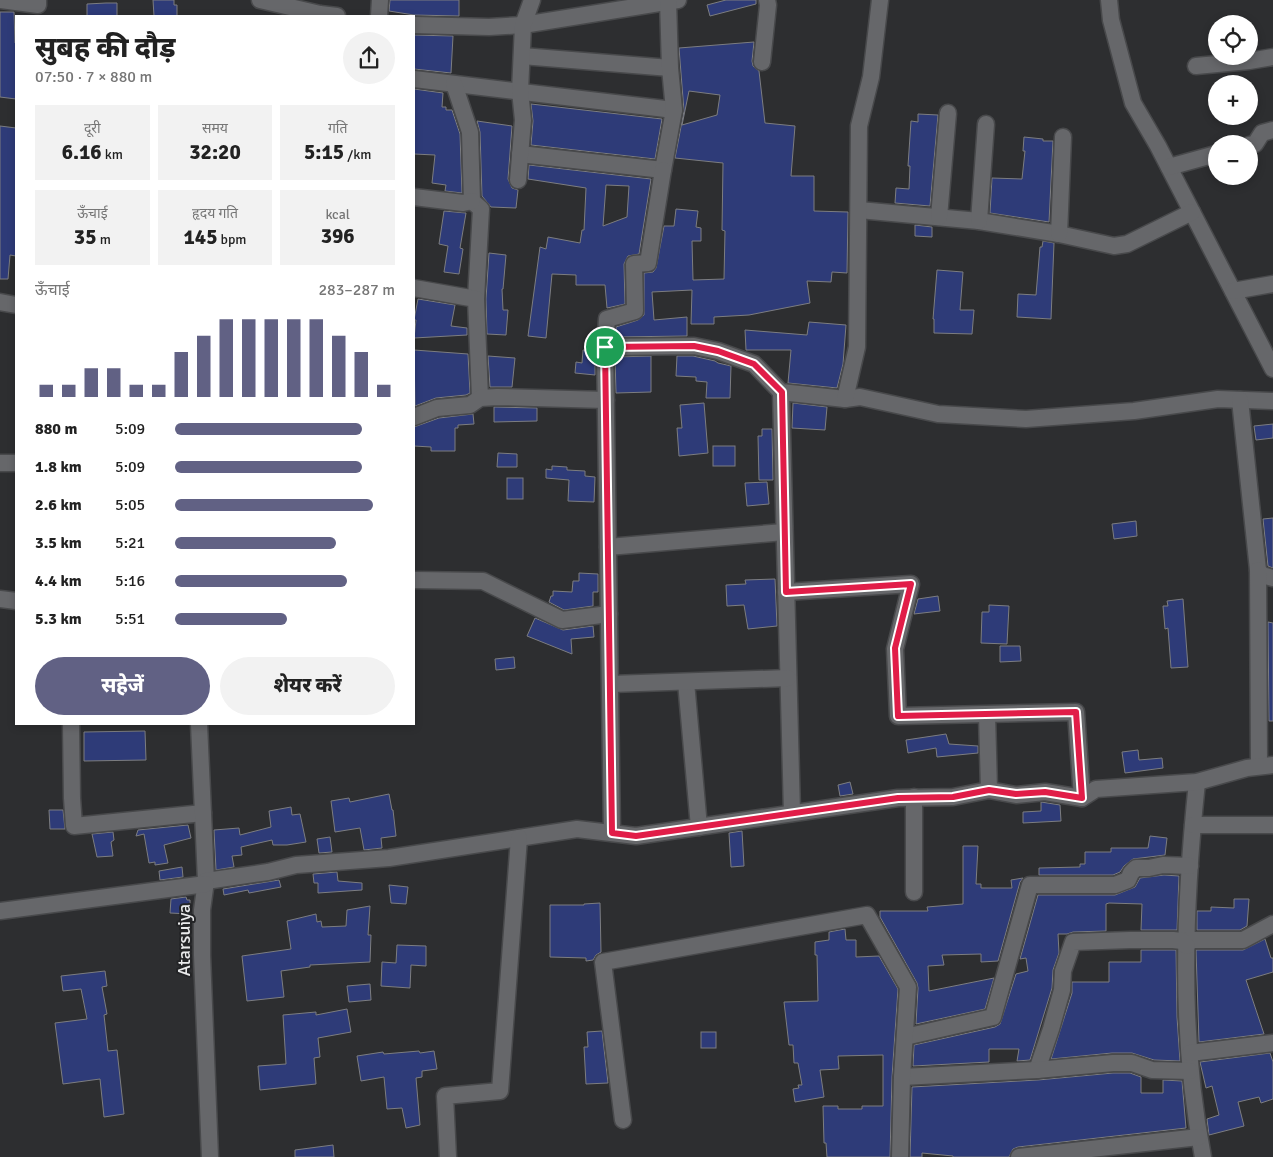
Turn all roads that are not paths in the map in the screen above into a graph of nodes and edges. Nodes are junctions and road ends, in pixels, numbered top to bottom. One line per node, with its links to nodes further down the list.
1 (0, 0): 2 (street)
2 (38, 0)
3 (261, 0): 10 (street); 11 (street)
4 (380, 0): 12 (street)
5 (532, 0): 14 (street)
6 (767, 0): 17 (street)
7 (880, 0): 36 (street)
8 (1109, 0): 31 (street)
9 (671, 1): 14 (street); 19 (street)
10 (258, 15)
11 (328, 15)
12 (379, 15)
13 (415, 25): 14 (street)
14 (523, 26): 15 (street)
15 (522, 56): 19 (street); 22 (street)
16 (1273, 57): 18 (street)
17 (762, 62)
18 (1196, 66)
19 (670, 68): 23 (street)
20 (415, 79): 21 (street)
21 (454, 84): 22 (street); 35 (street)
22 (520, 91): 23 (street); 29 (street)
23 (674, 110): 32 (street)
24 (948, 113): 38 (street)
25 (986, 124): 39 (street)
26 (1273, 130): 28 (street)
27 (1062, 137): 40 (street)
28 (1258, 139)
29 (520, 154): 32 (street); 33 (street)
30 (1208, 156): 31 (street)
31 (1169, 167): 37 (street)
32 (664, 170): 47 (street)
33 (518, 180)
34 (415, 197): 35 (street)
35 (472, 201): 44 (street)
36 (859, 210): 38 (street); 51 (street)
37 (1192, 212): 40 (street); 43 (street)
38 (939, 217): 39 (street)
39 (979, 221): 40 (street)
40 (1059, 234)
41 (1273, 284): 43 (street)
42 (415, 288): 44 (street)
43 (1232, 291): 48 (street)
44 (476, 299): 50 (street)
45 (0, 302): 46 (street)
46 (15, 305)
47 (605, 347): 49 (street); 52 (street)
48 (1273, 370)
49 (782, 392): 51 (street); 58 (street)
50 (480, 398): 52 (street); 55 (street)
51 (844, 399): 53 (street)
52 (606, 400): 59 (street)
53 (1240, 400): 54 (street); 60 (street)
54 (1273, 402)
55 (415, 416)
56 (0, 463): 57 (street)
57 (15, 463)
58 (784, 532): 59 (street); 63 (street)
59 (608, 547): 66 (street)
60 (1258, 570): 61 (street); 73 (street)
61 (1273, 578)
62 (415, 580): 66 (street)
63 (786, 592): 67 (street); 70 (street)
64 (0, 599): 65 (street)
65 (15, 601)
66 (609, 614): 69 (street)
67 (788, 678): 68 (street); 79 (street)
68 (686, 682): 69 (street); 82 (street)
69 (611, 684): 83 (street)
70 (987, 714): 75 (street); 77 (street)
71 (71, 725): 78 (street)
72 (199, 725): 78 (street, Atarsuiya)
73 (1266, 766): 74 (street)
74 (1198, 782): 77 (street); 80 (street)
75 (989, 790): 76 (street); 77 (street)
76 (914, 797): 79 (street); 87 (street)
77 (1082, 798)
78 (203, 813): 86 (street, Atarsuiya)
79 (792, 813): 82 (street)
80 (1193, 825): 81 (street); 85 (street)
81 (1273, 825)
82 (700, 827): 83 (street)
83 (612, 833): 84 (street)
84 (519, 838): 86 (street); 100 (street)
85 (1190, 866): 90 (street); 91 (street)
86 (206, 882): 88 (street); 99 (street, Atarsuiya)
87 (914, 892)
88 (0, 911)
89 (1273, 924): 90 (street)
90 (1187, 943): 93 (street); 94 (street)
91 (906, 1037): 96 (street); 97 (street)
92 (1273, 1043): 93 (street)
93 (1190, 1053): 95 (street)
94 (1037, 1070): 95 (street); 96 (street)
95 (1190, 1071): 98 (street)
96 (902, 1077): 101 (street)
97 (623, 1120)
98 (1199, 1137): 102 (street); 103 (street)
99 (210, 1157)
100 (448, 1157)
101 (900, 1157)
102 (1019, 1157)
103 (1203, 1157)

